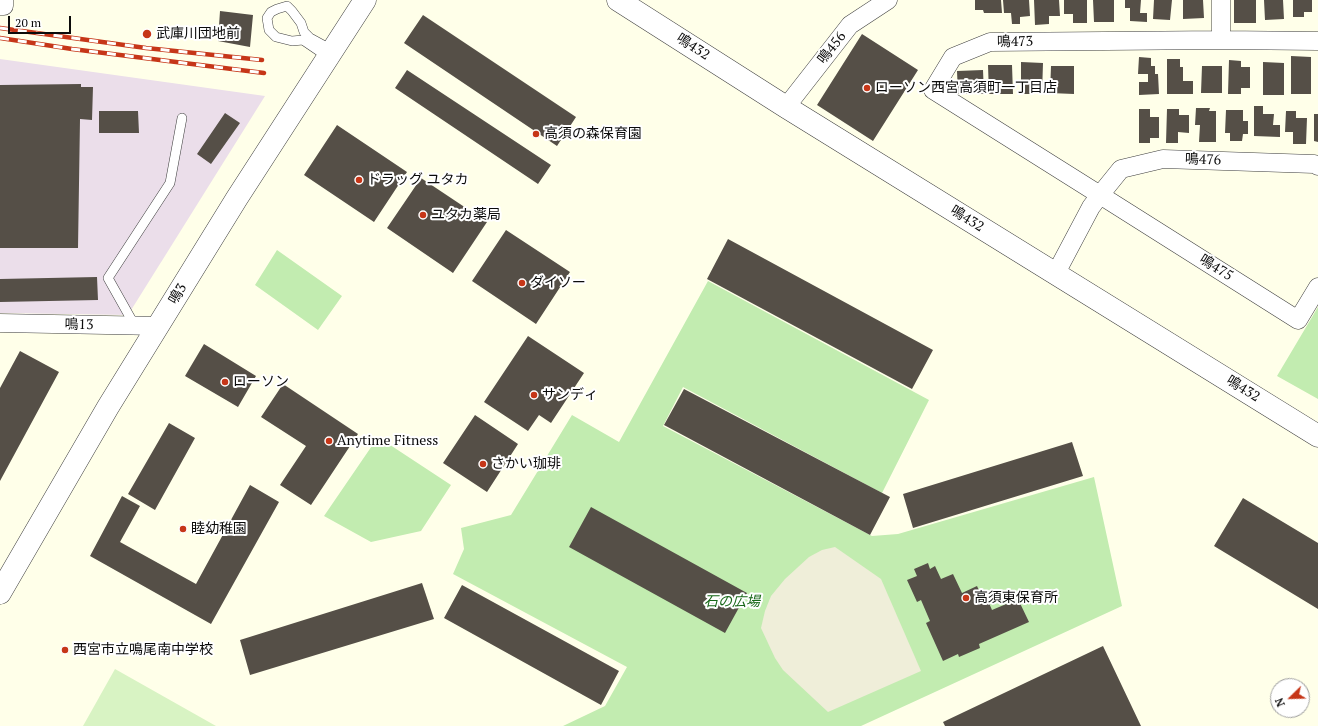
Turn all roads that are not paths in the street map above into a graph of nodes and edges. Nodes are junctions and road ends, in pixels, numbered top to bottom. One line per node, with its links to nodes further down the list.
1 (4, 0): 6 (street)
2 (365, 0): 9 (street, 鳴3)
3 (618, 0): 10 (street, 鳴432)
4 (888, 0): 10 (street, 鳴456)
5 (1221, 0): 7 (street)
6 (0, 6)
7 (1221, 40): 8 (street); 13 (street, 鳴473)
8 (1318, 41)
9 (330, 54): 9 (lane); 18 (street, 鳴3)
10 (786, 107): 14 (street, 鳴432)
11 (182, 118): 17 (lane)
12 (1318, 166): 13 (street, 鳴476)
13 (1100, 195): 14 (street); 15 (street, 鳴475)
14 (1056, 273): 19 (street, 鳴432)
15 (1318, 287)
16 (0, 323): 17 (street, 鳴13)
17 (135, 326): 18 (street, 鳴13)
18 (158, 326): 20 (street, 鳴3)
19 (1318, 436)
20 (0, 593)

